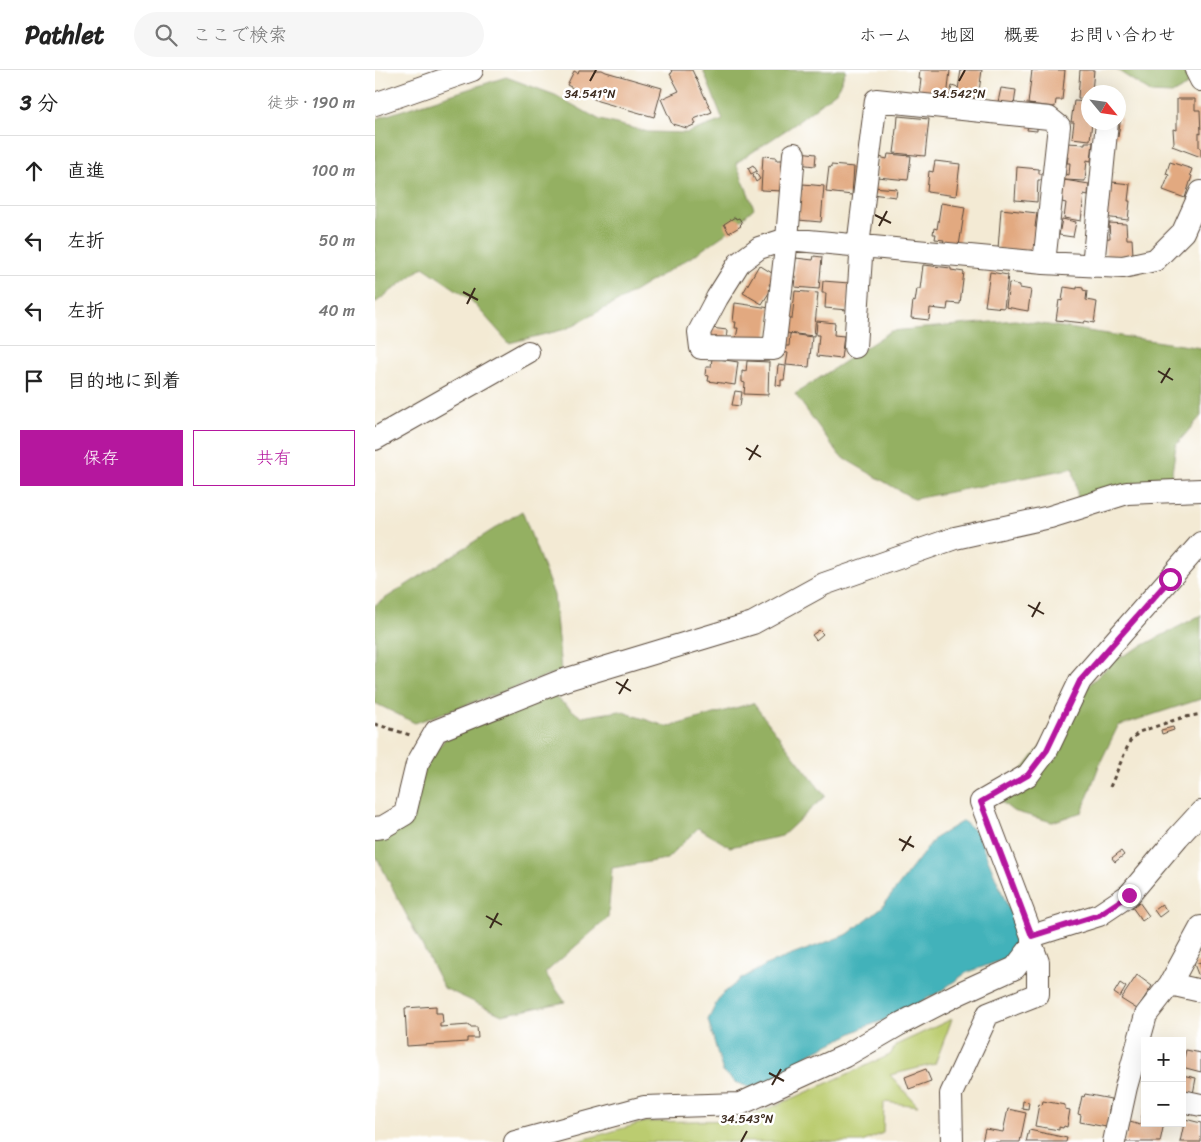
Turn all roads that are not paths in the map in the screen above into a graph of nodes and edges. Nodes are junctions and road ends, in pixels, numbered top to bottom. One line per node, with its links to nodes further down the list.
1 (473, 70): 4 (street)
2 (1196, 70): 3 (street)
3 (1201, 80)
4 (375, 104)
5 (1106, 130): 11 (street)
6 (793, 154): 8 (street)
7 (1201, 192): 11 (street)
8 (787, 239): 8 (street); 9 (street)
9 (858, 246): 10 (street); 10 (street); 12 (street)
10 (1044, 263): 11 (street)
11 (1093, 266)
12 (855, 347)
13 (528, 352): 14 (street)
14 (375, 439)
15 (1201, 490): 18 (street)
16 (1201, 543): 20 (street)
17 (1201, 812): 20 (street)
18 (375, 828)
19 (1201, 927): 21 (street)
20 (1032, 941): 26 (street); 27 (street)
21 (1170, 984): 22 (street); 23 (street)
22 (1201, 991)
23 (1135, 1089): 28 (street)
24 (1186, 1101): 25 (street)
25 (1201, 1105)
26 (515, 1142)
27 (951, 1142)
28 (1114, 1142)

